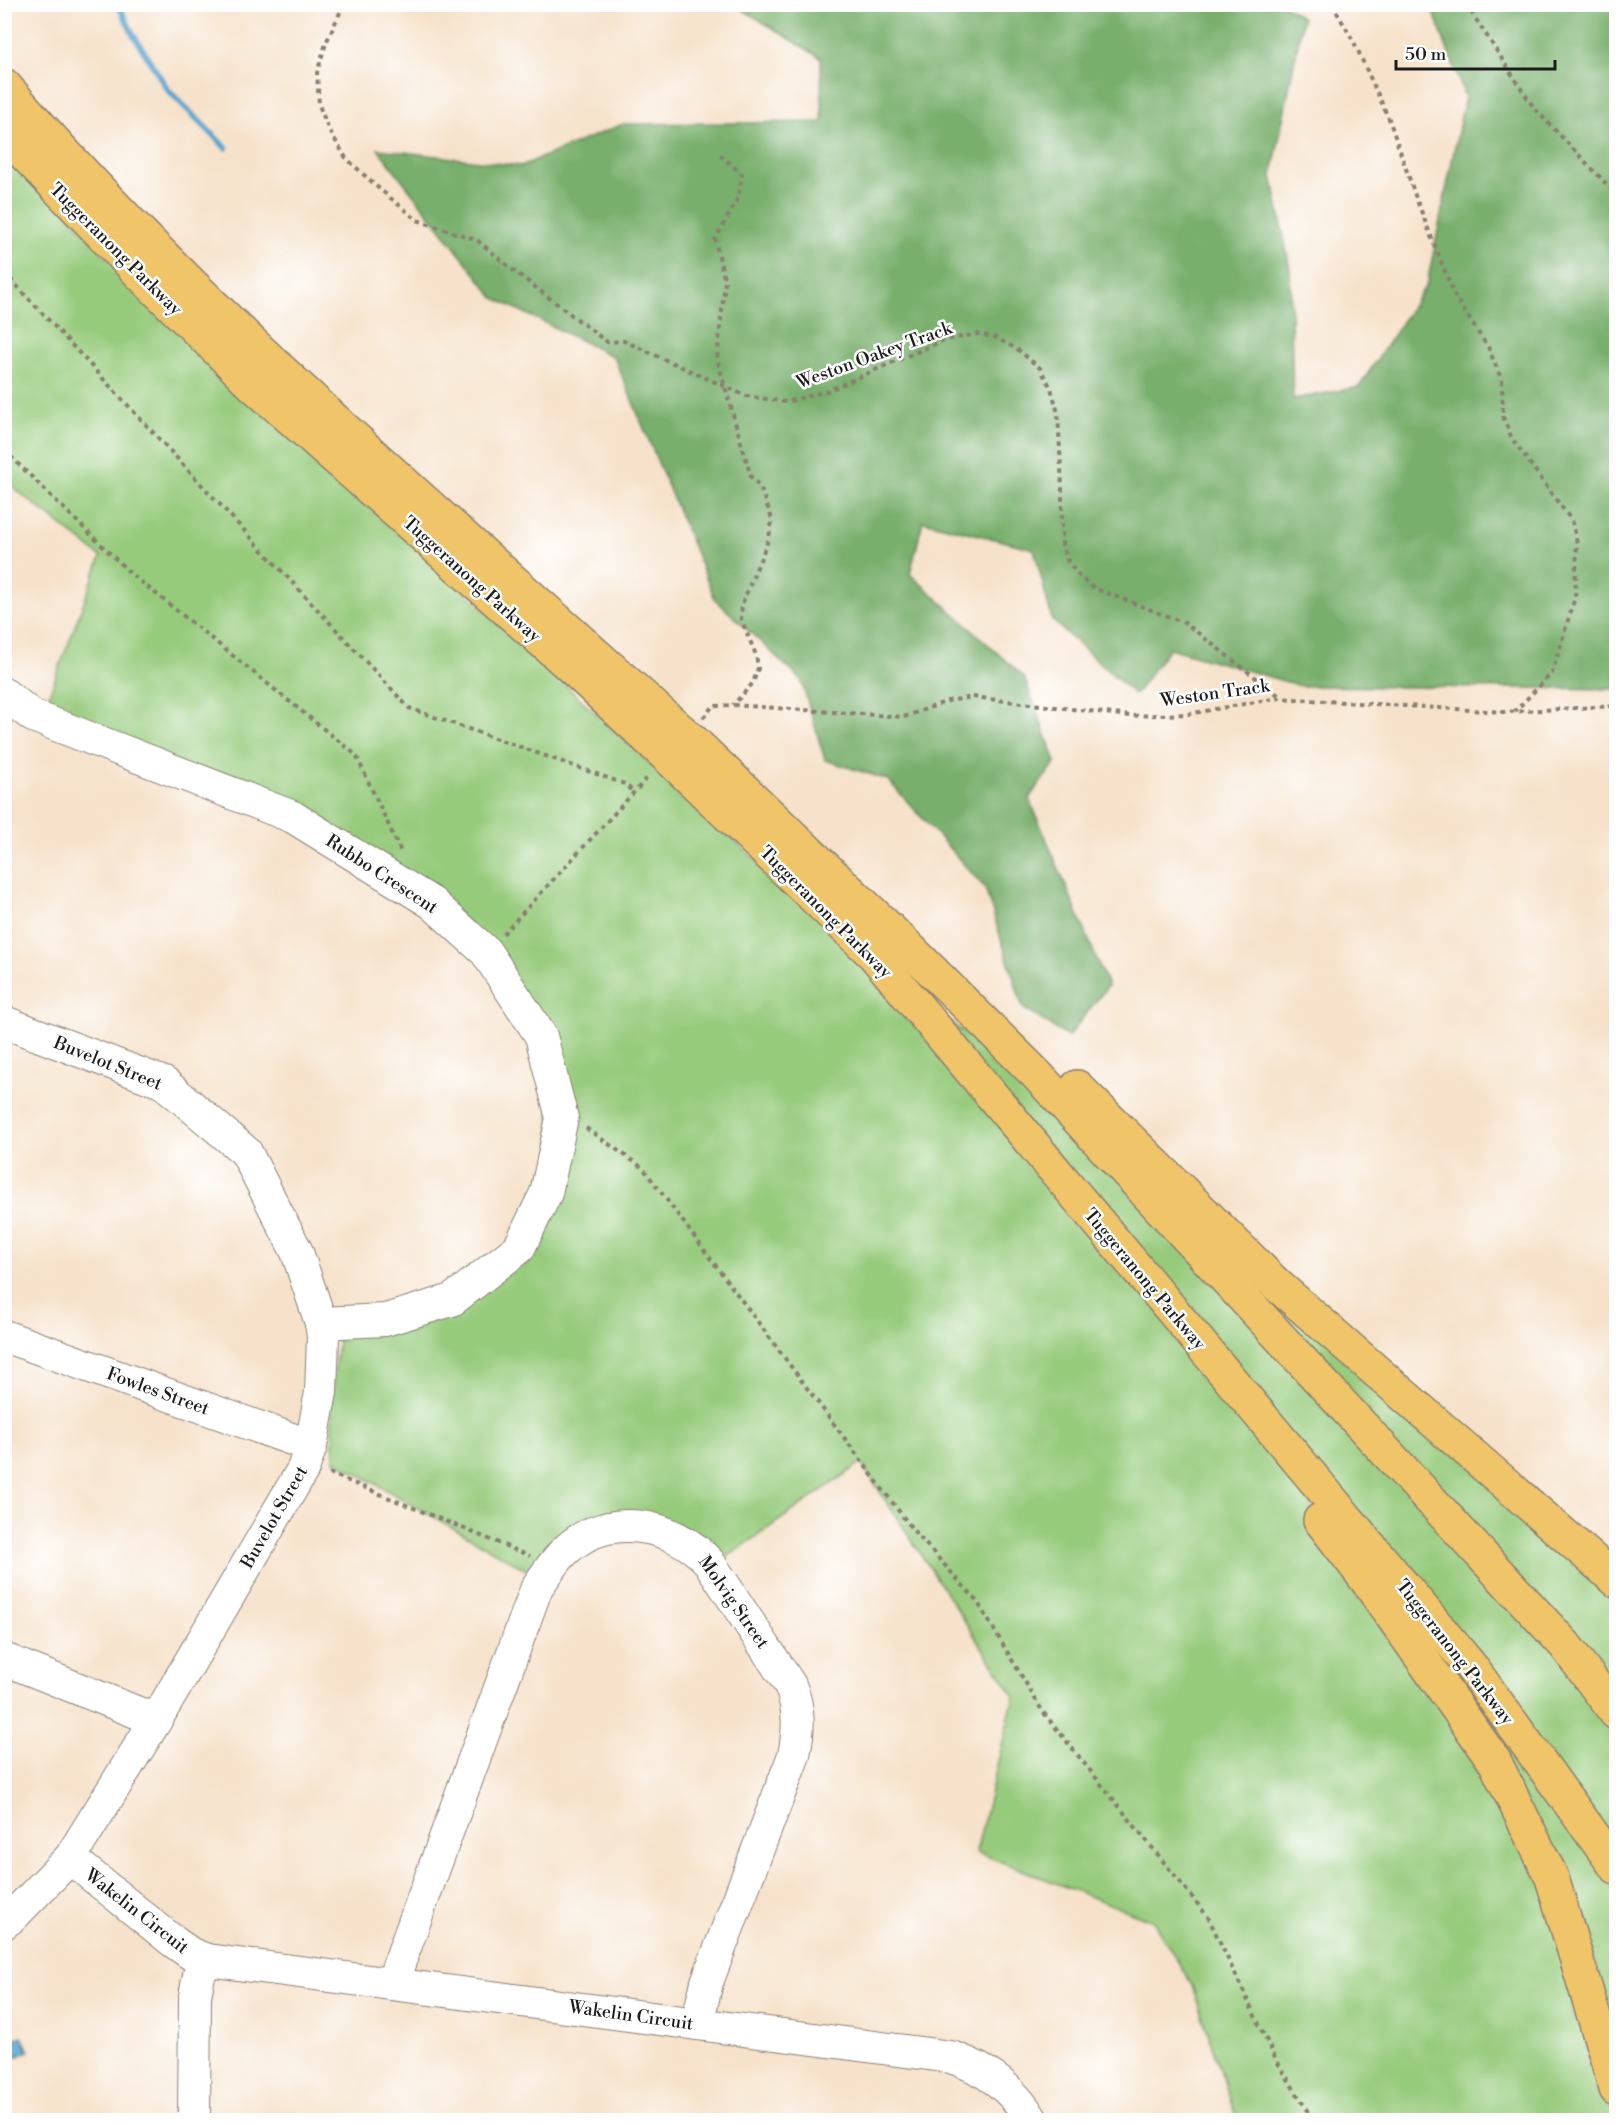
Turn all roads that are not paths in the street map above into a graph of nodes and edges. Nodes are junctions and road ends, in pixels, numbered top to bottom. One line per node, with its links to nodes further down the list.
1 (4, 85): 4 (highway, Tuggeranong Parkway)
2 (4, 133): 4 (highway, Tuggeranong Parkway)
3 (4, 694): 9 (street, Rubbo Crescent)
4 (653, 725): 5 (highway, Tuggeranong Parkway, bridge)
5 (679, 751): 6 (highway, Tuggeranong Parkway); 8 (highway, Tuggeranong Parkway)
6 (903, 942): 12 (highway); 14 (highway, Tuggeranong Parkway)
7 (4, 1022): 9 (street, Buvelot Street)
8 (1044, 1159): 17 (highway, Tuggeranong Parkway); 22 (highway)
9 (321, 1323): 11 (street, Buvelot Street)
10 (4, 1336): 11 (street, Fowles Street)
11 (307, 1457): 15 (street, Buvelot Street)
12 (1617, 1580)
13 (4, 1659): 15 (street)
14 (1617, 1713)
15 (156, 1719): 16 (street, Buvelot Street)
16 (70, 1858): 18 (street, Buvelot Street); 19 (street, Wakelin Circuit)
17 (1617, 1867)
18 (4, 1923)
19 (207, 1960): 20 (street, Wakelin Circuit); 23 (street, Wakelin Circuit)
20 (392, 1983): 21 (street, Wakelin Circuit); 21 (street, Molvig Street)
21 (697, 2024): 24 (street, Wakelin Circuit)
22 (1617, 2089)
23 (194, 2121)
24 (1032, 2121)

